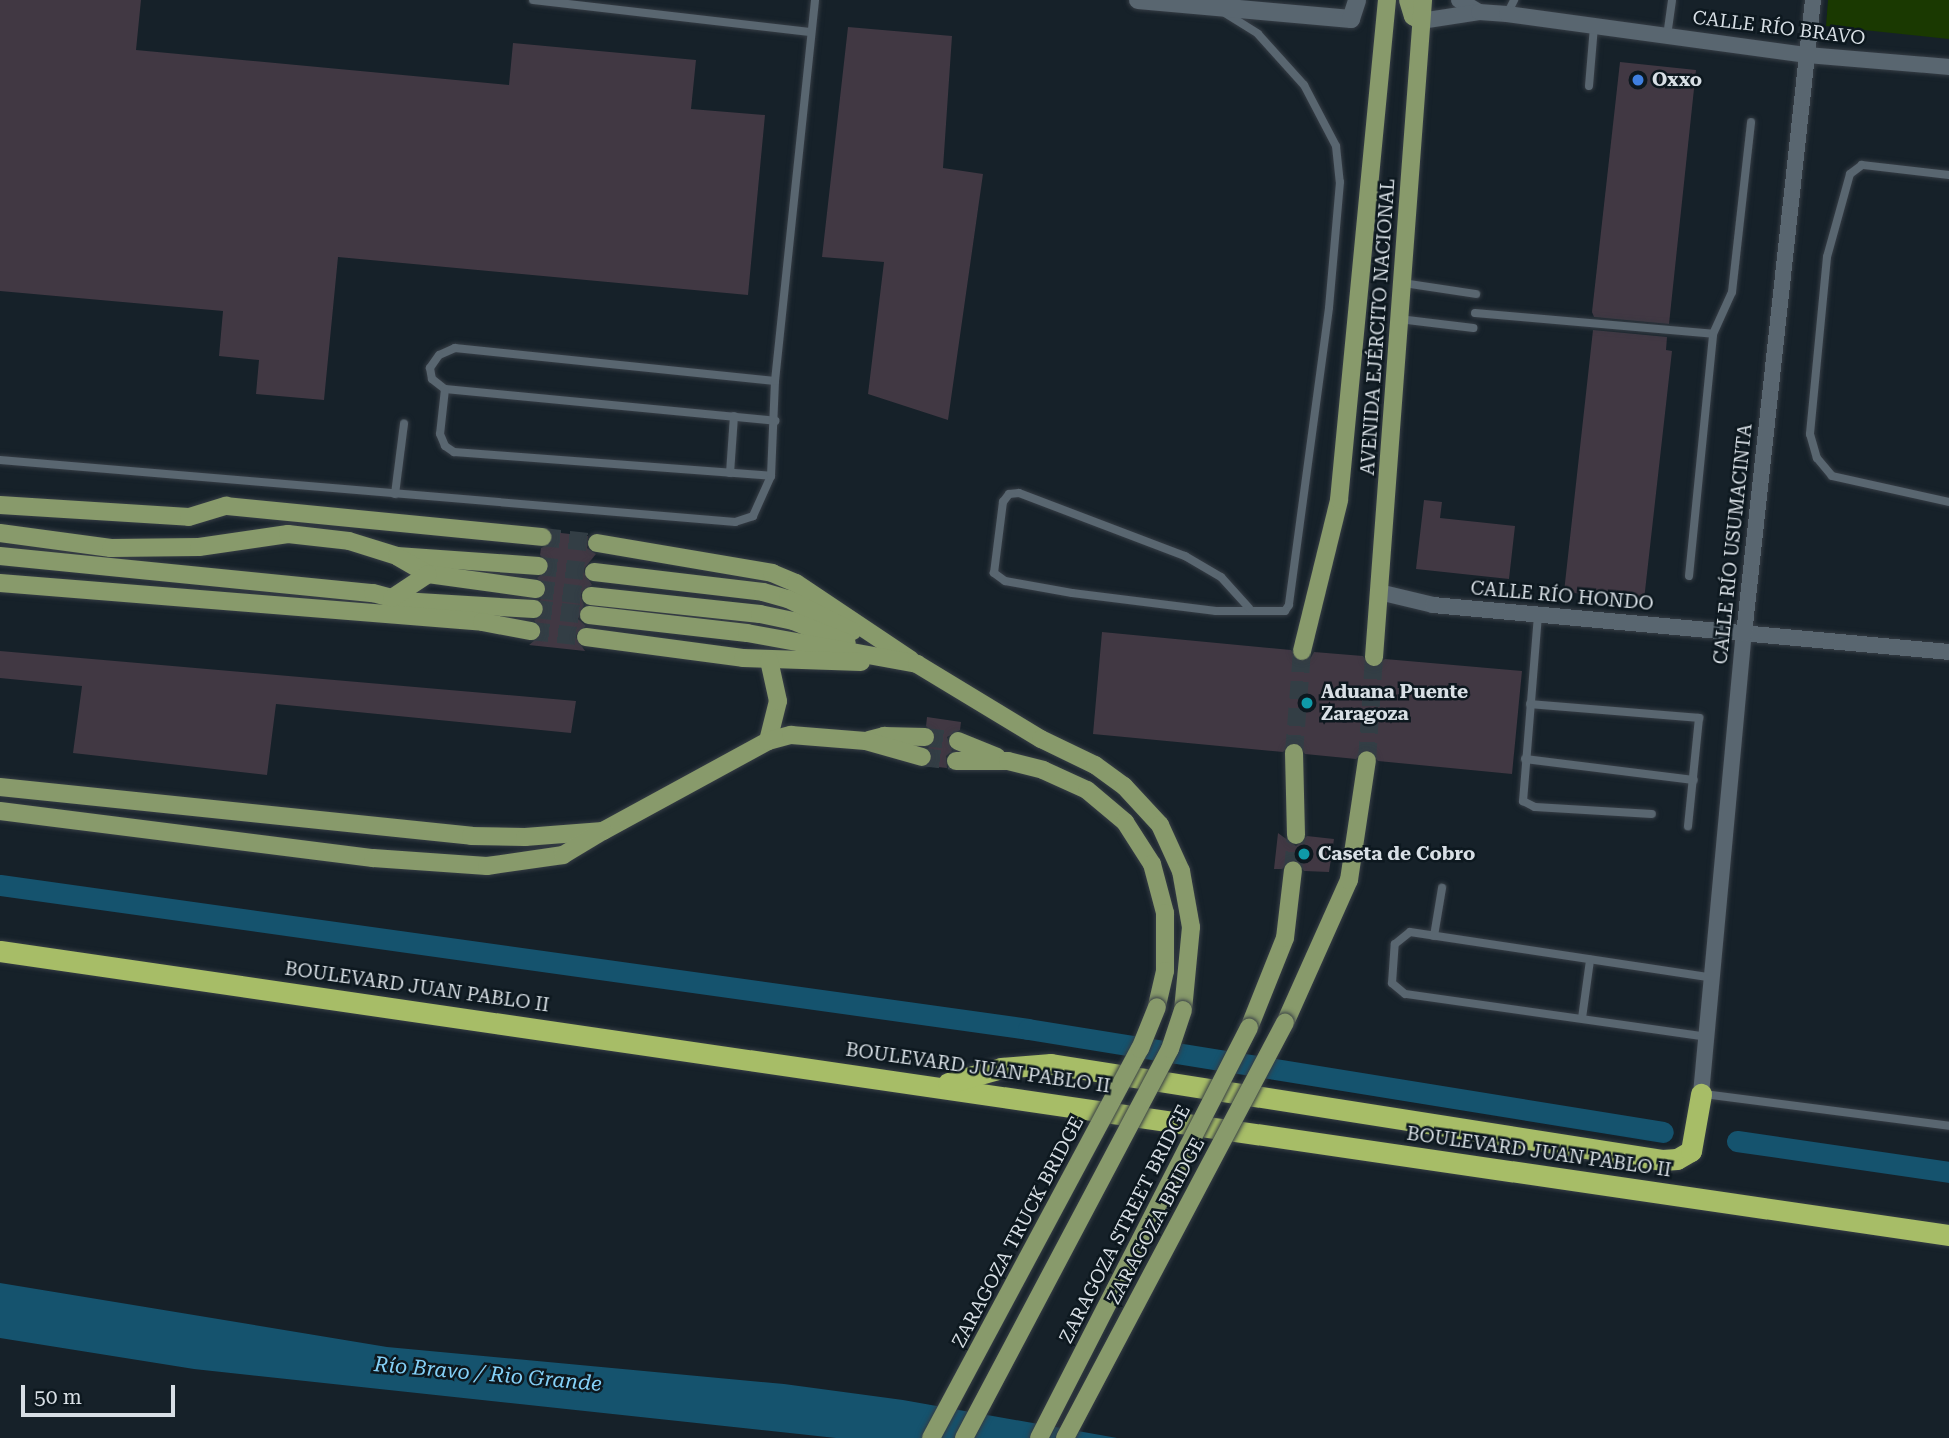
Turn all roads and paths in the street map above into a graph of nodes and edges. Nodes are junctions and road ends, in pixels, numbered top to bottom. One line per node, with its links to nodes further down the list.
1 (533, 0): 16 (lane)
2 (815, 0): 16 (lane)
3 (1138, 0): 12 (street)
4 (1357, 0): 12 (street)
5 (1387, 0): 61 (main road, AVENIDA EJÉRCITO NACIONAL)
6 (1408, 0): 14 (main road)
7 (1423, 0): 14 (main road, AVENIDA EJÉRCITO NACIONAL)
8 (1459, 0): 13 (street, CALLE RÍO BRAVO)
9 (1672, 0): 17 (lane)
10 (1812, 0): 18 (street, CALLE RÍO USUMACINTA)
11 (1511, 7): 13 (street, CALLE RÍO BRAVO); 15 (street, CALLE RÍO BRAVO)
12 (1220, 9): 54 (lane)
13 (1479, 12): 14 (street, CALLE RÍO BRAVO)
14 (1421, 21): 23 (main road, AVENIDA EJÉRCITO NACIONAL)
15 (1594, 26): 17 (street, CALLE RÍO BRAVO); 20 (lane)
16 (810, 32): 29 (lane)
17 (1667, 36): 18 (street, CALLE RÍO BRAVO)
18 (1807, 55): 19 (street, CALLE RÍO BRAVO); 59 (street, CALLE RÍO USUMACINTA)
19 (1949, 67)
20 (1589, 86)
21 (1751, 122): 28 (lane)
22 (1949, 175): 38 (lane)
23 (1403, 283): 24 (lane); 26 (main road, AVENIDA EJÉRCITO NACIONAL)
24 (1476, 294)
25 (1475, 313): 28 (lane)
26 (1399, 319): 27 (lane); 51 (main road, AVENIDA EJÉRCITO NACIONAL)
27 (1473, 328)
28 (1713, 334): 48 (lane)
29 (775, 381): 30 (lane); 32 (lane)
30 (445, 389): 31 (lane); 35 (lane)
31 (734, 416): 32 (lane); 35 (lane)
32 (775, 421): 36 (lane)
33 (404, 424): 37 (lane)
34 (0, 460): 37 (lane)
35 (730, 473): 36 (lane)
36 (771, 476): 37 (lane)
37 (395, 494)
38 (1949, 502)
39 (0, 505): 41 (main road)
40 (0, 533): 44 (main road)
41 (542, 537)
42 (597, 543): 65 (main road)
43 (0, 556): 53 (main road)
44 (397, 556): 45 (main road); 47 (main road)
45 (539, 566)
46 (594, 572): 65 (main road)
47 (428, 574): 50 (main road); 53 (main road)
48 (1689, 576)
49 (0, 583): 58 (main road)
50 (536, 589)
51 (1378, 592): 57 (street, CALLE RÍO HONDO); 63 (main road, AVENIDA EJÉRCITO NACIONAL)
52 (591, 596): 65 (main road)
53 (392, 598): 55 (main road)
54 (1250, 608): 54 (lane)
55 (534, 609)
56 (589, 615): 65 (main road)
57 (1538, 615): 59 (street, CALLE RÍO HONDO); 66 (lane)
58 (531, 631)
59 (1744, 634): 62 (street, CALLE RÍO HONDO); 89 (street, CALLE RÍO USUMACINTA)
60 (586, 637): 64 (main road)
61 (1302, 651)
62 (1949, 652)
63 (1374, 657)
64 (769, 660): 65 (main road); 68 (main road)
65 (917, 664): 97 (main road, bridge)
66 (1530, 704): 73 (lane); 77 (lane)
67 (925, 737): 69 (main road)
68 (768, 741): 69 (main road); 82 (main road)
69 (866, 741): 72 (main road)
70 (958, 741): 76 (main road, ZARAGOZA TRUCK BRIDGE)
71 (1294, 753): 83 (main road)
72 (922, 758)
73 (1525, 759): 77 (lane); 80 (lane)
74 (1367, 760): 99 (main road, ZARAGOZA BRIDGE, bridge)
75 (956, 761): 76 (main road)
76 (1008, 761): 96 (main road, ZARAGOZA TRUCK BRIDGE, bridge)
77 (1694, 780): 81 (lane)
78 (0, 787): 82 (main road)
79 (0, 811): 82 (main road)
80 (1652, 814)
81 (1689, 826)
82 (603, 831)
83 (1296, 835)
84 (1293, 870): 98 (main road, ZARAGOZA STREET BRIDGE, bridge)
85 (1442, 888): 86 (lane)
86 (1434, 936): 88 (lane); 90 (lane)
87 (0, 951): 92 (highway, BOULEVARD JUAN PABLO II)
88 (1590, 960): 89 (lane); 90 (lane)
89 (1713, 978): 91 (street, CALLE RÍO USUMACINTA)
90 (1582, 1018): 91 (lane)
91 (1708, 1037): 93 (street, CALLE RÍO USUMACINTA)
92 (940, 1086): 93 (highway); 95 (highway, BOULEVARD JUAN PABLO II)
93 (1700, 1094): 94 (lane)
94 (1949, 1126)
95 (1949, 1235)
96 (931, 1438)
97 (964, 1438)
98 (1039, 1438)
99 (1065, 1438)

